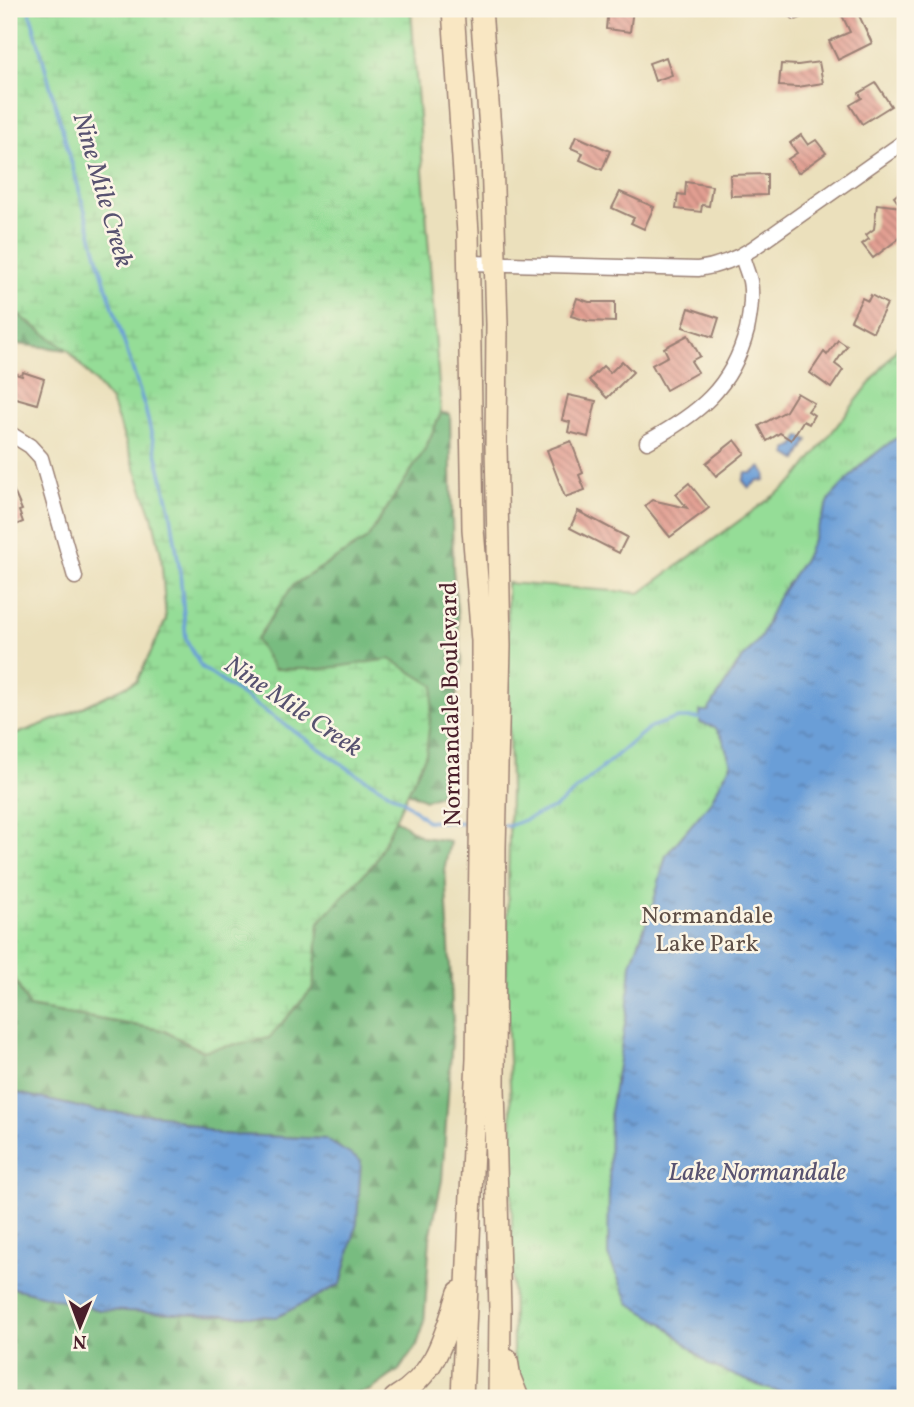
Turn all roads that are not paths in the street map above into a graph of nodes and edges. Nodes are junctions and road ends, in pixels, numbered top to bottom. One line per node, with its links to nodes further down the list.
1 (453, 9): 5 (main road, Normandale Boulevard)
2 (481, 9): 6 (main road, Normandale Boulevard)
3 (905, 141): 4 (street)
4 (742, 256): 6 (street); 8 (street)
5 (469, 263): 6 (street); 10 (main road, Normandale Boulevard)
6 (496, 264): 10 (main road, Normandale Boulevard)
7 (9, 433): 9 (street)
8 (647, 442)
9 (75, 577)
10 (489, 802): 11 (main road, Normandale Boulevard)
11 (488, 847): 12 (main road, Normandale Boulevard); 13 (main road, Normandale Boulevard)
12 (467, 1266): 14 (main road); 15 (main road, Normandale Boulevard)
13 (500, 1311): 16 (main road, Normandale Boulevard); 17 (main road)
14 (395, 1398)
15 (463, 1398)
16 (499, 1398)
17 (519, 1398)

